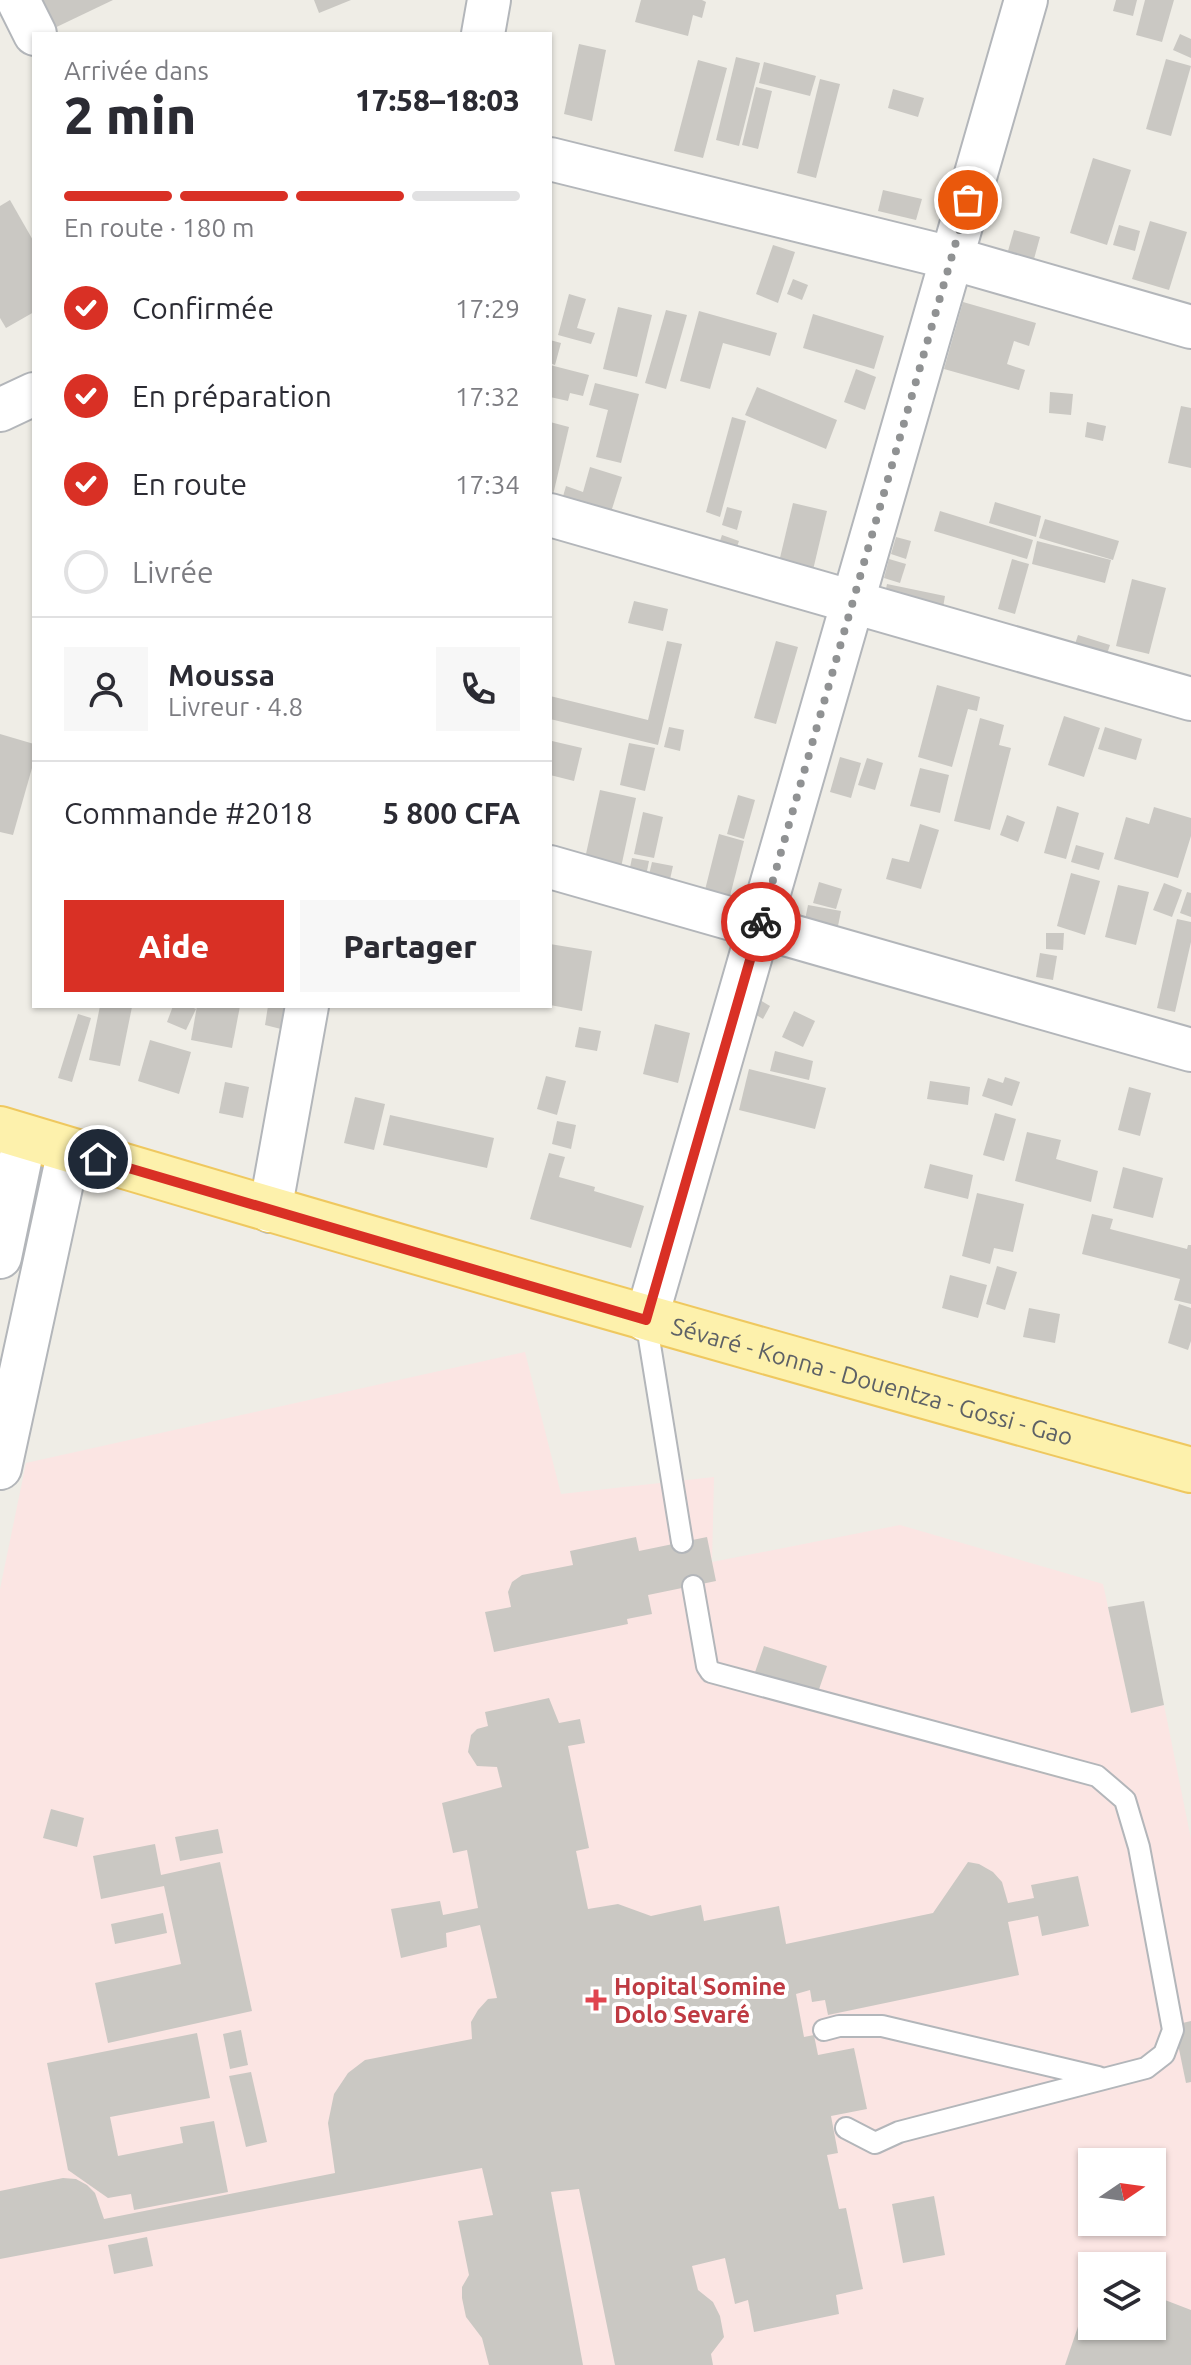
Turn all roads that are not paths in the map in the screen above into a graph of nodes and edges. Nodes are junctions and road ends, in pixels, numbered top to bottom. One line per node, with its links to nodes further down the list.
1 (18, 0): 4 (street)
2 (489, 0): 5 (street)
3 (1026, 0): 7 (street)
4 (34, 32)
5 (483, 32)
6 (552, 159): 7 (street)
7 (951, 258): 8 (street); 12 (street)
8 (1191, 327)
9 (32, 395): 10 (street)
10 (0, 410)
11 (552, 516): 12 (street)
12 (852, 602): 13 (street); 15 (street)
13 (1189, 689)
14 (552, 868): 15 (street)
15 (759, 927): 17 (street); 22 (street)
16 (307, 1008): 20 (street)
17 (1191, 1050)
18 (13, 1133): 19 (main road, Sévaré - Konna - Douentza - Gossi - Gao); 21 (street)
19 (69, 1150): 20 (main road, Sévaré - Konna - Douentza - Gossi - Gao); 23 (street)
20 (270, 1211): 22 (main road, Sévaré - Konna - Douentza - Gossi - Gao)
21 (0, 1257)
22 (646, 1320): 24 (main road, Sévaré - Konna - Douentza - Gossi - Gao); 25 (lane)
23 (0, 1468)
24 (1191, 1470)
25 (682, 1542)
26 (693, 1586): 28 (lane)
27 (824, 2030): 28 (lane)
28 (1102, 2078): 29 (lane)
29 (846, 2128)

